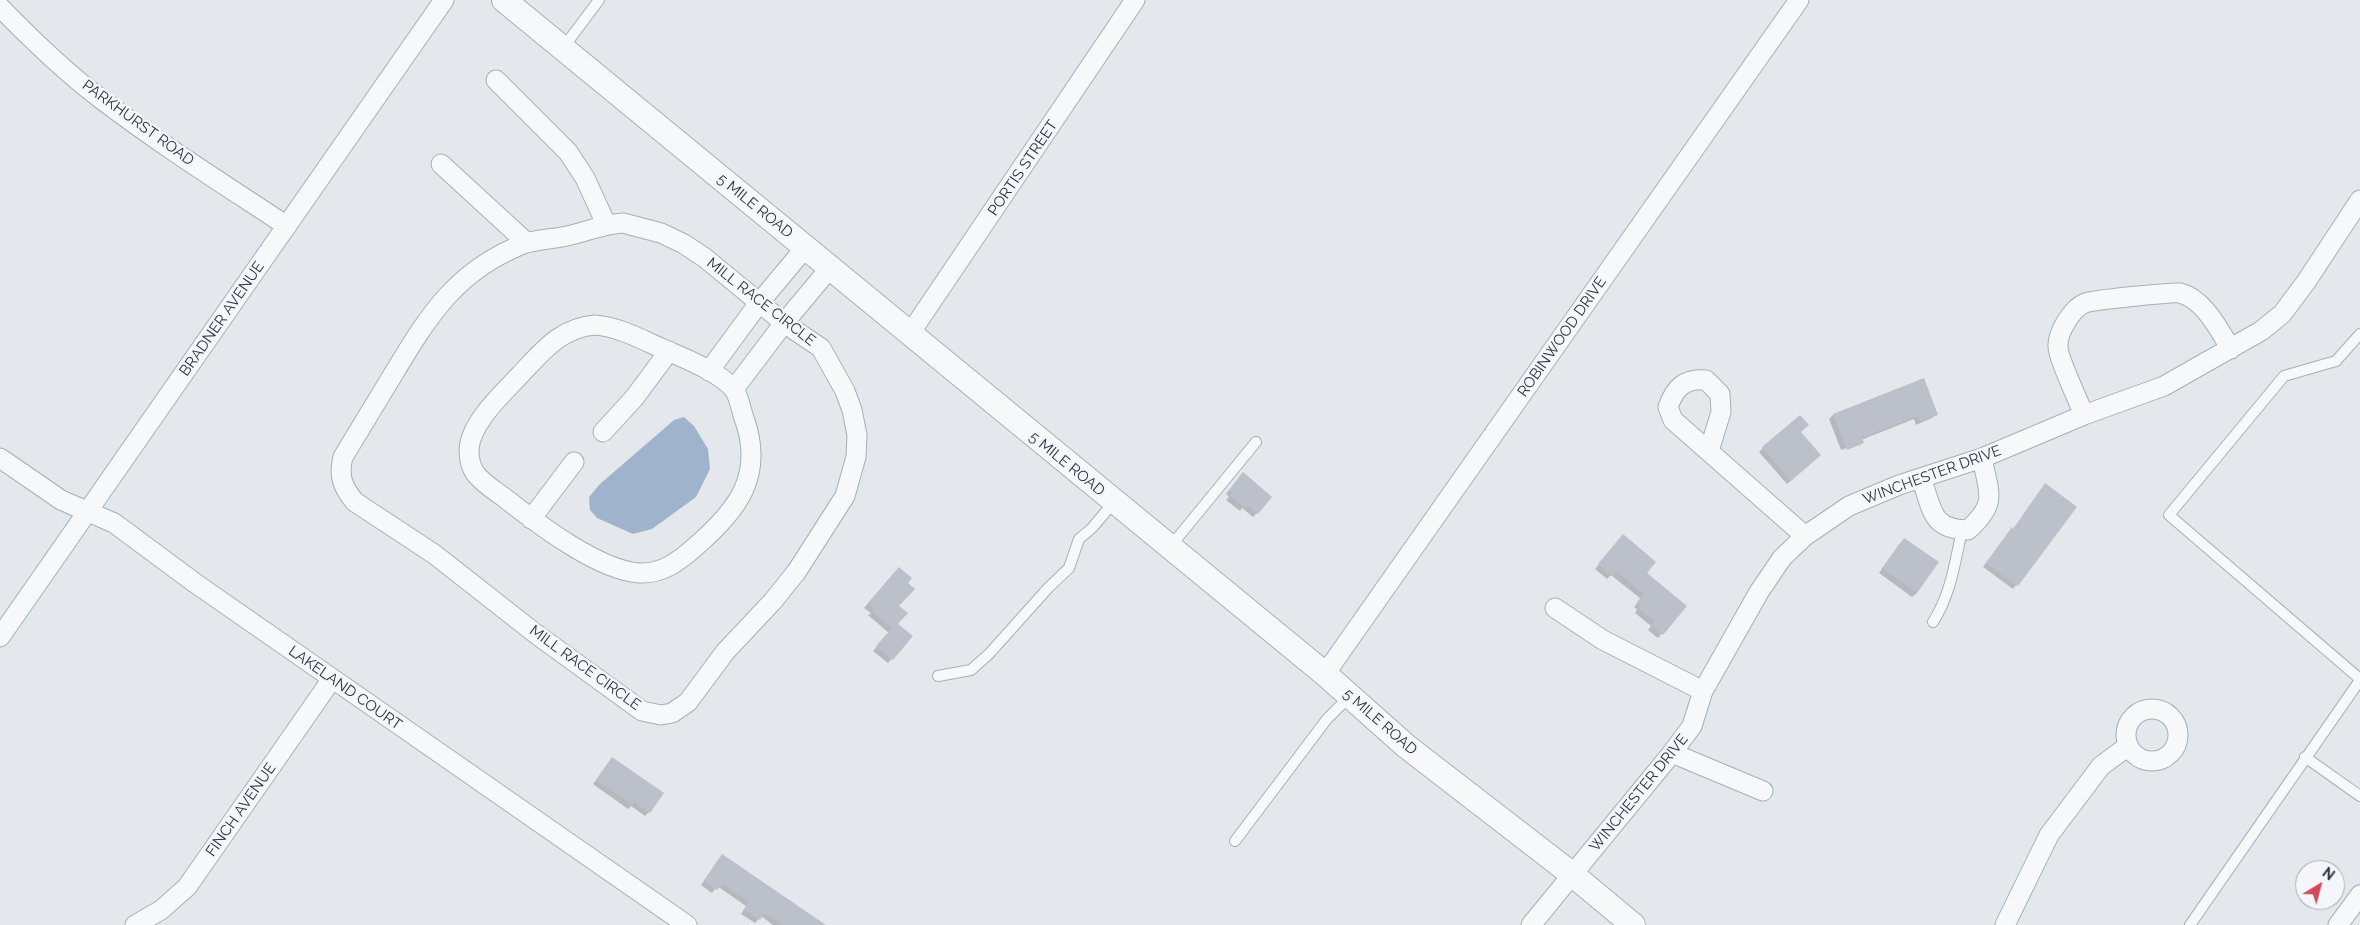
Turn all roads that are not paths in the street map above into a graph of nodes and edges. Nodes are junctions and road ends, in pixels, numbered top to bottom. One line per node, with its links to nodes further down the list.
1 (444, 0): 12 (street, BRADNER AVENUE)
2 (504, 0): 7 (street, 5 MILE ROAD)
3 (598, 0): 7 (lane)
4 (1135, 0): 19 (street, PORTIS STREET)
5 (1799, 0): 41 (street, ROBINWOOD DRIVE)
6 (0, 7): 12 (street, PARKHURST ROAD)
7 (563, 48): 14 (street, 5 MILE ROAD)
8 (496, 80): 11 (street)
9 (441, 164): 13 (street)
10 (2360, 200): 20 (street, WINCHESTER DRIVE)
11 (606, 224): 13 (street, MILL RACE CIRCLE); 16 (street, MILL RACE CIRCLE)
12 (287, 226): 33 (street, BRADNER AVENUE)
13 (527, 243): 17 (street, MILL RACE CIRCLE)
14 (805, 248): 15 (street, 5 MILE ROAD); 16 (street)
15 (830, 268): 17 (street); 19 (street, 5 MILE ROAD)
16 (760, 303): 17 (street, MILL RACE CIRCLE); 22 (street)
17 (784, 323): 23 (street)
18 (2360, 334): 44 (lane)
19 (909, 335): 32 (street, 5 MILE ROAD)
20 (2231, 349): 24 (street, WINCHESTER DRIVE); 24 (street)
21 (669, 351): 22 (street); 25 (street); 34 (street)
22 (709, 371): 23 (street)
23 (734, 389): 34 (street)
24 (2084, 415): 29 (street, WINCHESTER DRIVE)
25 (603, 432)
26 (1256, 442): 37 (lane)
27 (1709, 451): 36 (street)
28 (0, 458): 33 (street, LAKELAND COURT)
29 (1982, 458): 31 (street, WINCHESTER DRIVE); 35 (street)
30 (574, 462): 34 (street)
31 (1921, 478): 35 (street); 36 (street, WINCHESTER DRIVE)
32 (1114, 502): 37 (street, 5 MILE ROAD); 42 (lane)
33 (87, 512): 40 (street, BRADNER AVENUE); 43 (street, LAKELAND COURT)
34 (531, 519)
35 (1962, 530): 39 (lane)
36 (1805, 536): 45 (street, WINCHESTER DRIVE)
37 (1170, 548): 41 (street, 5 MILE ROAD)
38 (1555, 608): 45 (street)
39 (1933, 622)
40 (0, 637)
41 (1325, 674): 46 (street, 5 MILE ROAD)
42 (938, 676)
43 (332, 679): 55 (street, FINCH AVENUE); 56 (street, LAKELAND COURT)
44 (2360, 679): 49 (lane)
45 (1703, 691): 48 (street, WINCHESTER DRIVE)
46 (1350, 696): 52 (lane); 53 (street, 5 MILE ROAD)
47 (2128, 746): 59 (street)
48 (1672, 754): 50 (street); 53 (street, WINCHESTER DRIVE)
49 (2305, 758): 51 (lane); 60 (lane)
50 (1763, 791)
51 (2360, 796)
52 (1235, 841)
53 (1573, 875): 57 (street, WINCHESTER DRIVE); 58 (street, 5 MILE ROAD)
54 (2360, 895): 61 (street)
55 (135, 925)
56 (687, 925)
57 (1532, 925)
58 (1633, 925)
59 (2005, 925)
60 (2190, 925)
61 (2338, 925)

